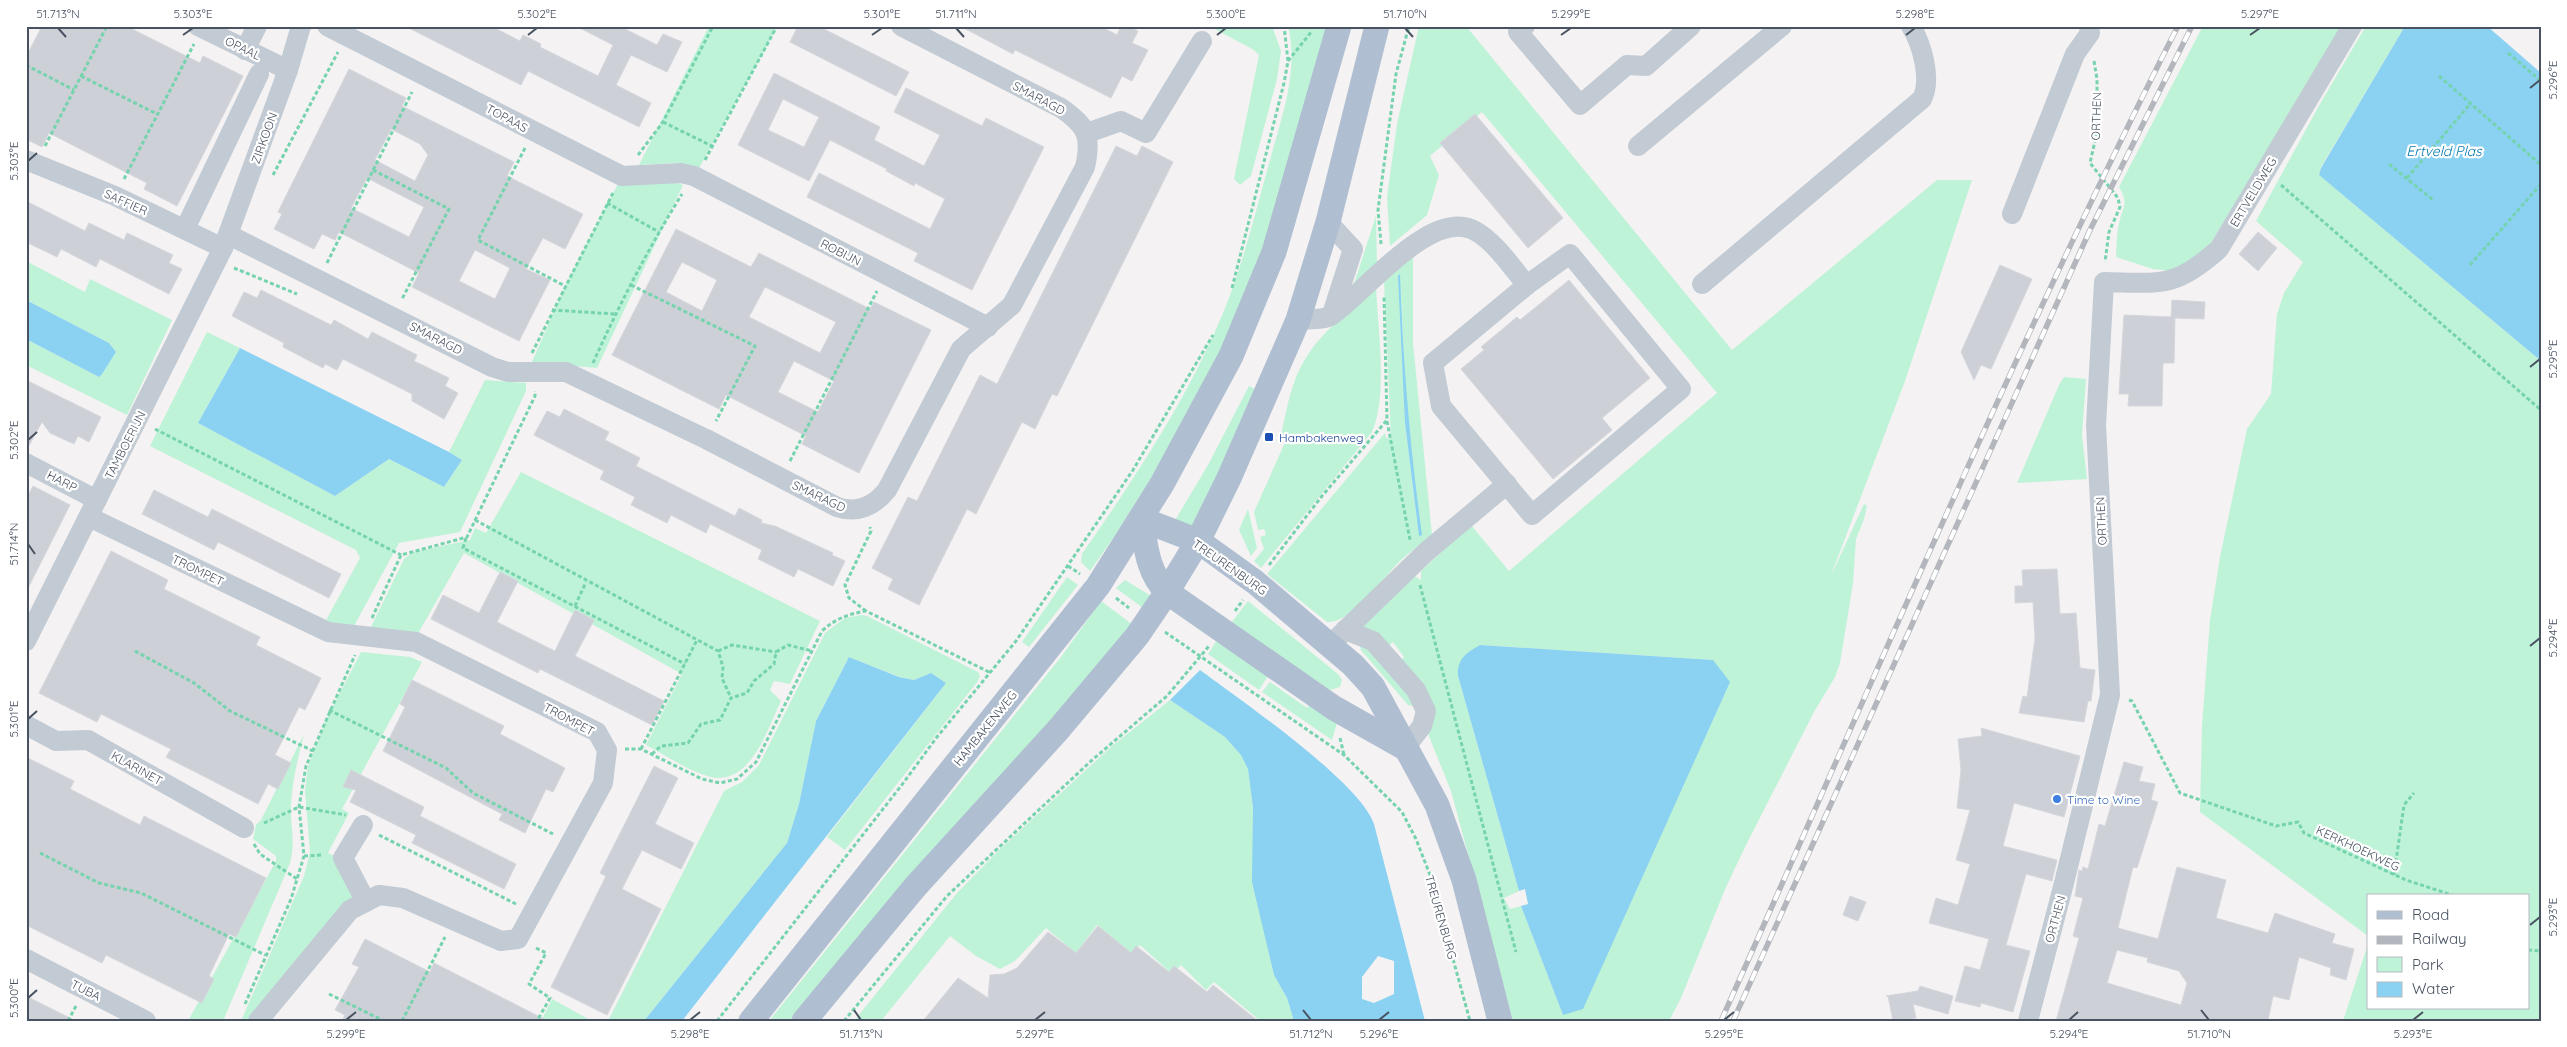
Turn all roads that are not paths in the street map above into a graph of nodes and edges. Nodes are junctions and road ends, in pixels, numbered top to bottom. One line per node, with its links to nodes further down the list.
1 (257, 26): 15 (street)
2 (301, 26): 16 (street, ZIRKOON)
3 (327, 26): 21 (street, TOPAAS)
4 (901, 26): 18 (street, SMARAGD)
5 (1339, 26): 35 (main road, HAMBAKENWEG)
6 (1377, 26): 23 (main road)
7 (1525, 26): 8 (street)
8 (1691, 26)
9 (1782, 26): 19 (street)
10 (1911, 26): 27 (street)
11 (2352, 26): 26 (street, ERTVELDWEG)
12 (200, 27): 15 (street, OPAAL)
13 (2090, 30): 22 (street)
14 (1202, 41): 18 (street)
15 (245, 50): 16 (street, OPAAL)
16 (288, 70): 25 (street, ZIRKOON)
17 (258, 74): 24 (street)
18 (1087, 132): 31 (street)
19 (1638, 146)
20 (31, 162): 24 (street, SAFFIER)
21 (694, 176): 31 (street, ROBIJN)
22 (2012, 214)
23 (1328, 222): 29 (street); 30 (main road)
24 (185, 229): 25 (street, SAFFIER)
25 (226, 242): 31 (street, SMARAGD); 34 (street, TAMBOERIJN)
26 (2104, 282): 51 (street, ORTHEN)
27 (1702, 284)
28 (1527, 285): 29 (street); 33 (street); 33 (street)
29 (1331, 316): 30 (street)
30 (1298, 320): 36 (main road)
31 (988, 327)
32 (26, 463): 34 (street, HARP)
33 (1507, 484): 38 (street)
34 (93, 508): 39 (street, TAMBOERIJN); 44 (street, TROMPET)
35 (1141, 519): 36 (main road, TREURENBURG); 37 (main road); 48 (main road, HAMBAKENWEG)
36 (1198, 541): 37 (main road); 38 (main road, TREURENBURG)
37 (1168, 592): 41 (main road); 49 (main road)
38 (1337, 637): 41 (main road, TREURENBURG); 41 (street)
39 (26, 641)
40 (26, 725): 43 (street, KLARINET)
41 (1405, 748): 50 (main road, TREURENBURG)
42 (363, 825): 44 (street)
43 (244, 828)
44 (366, 902): 47 (street)
45 (26, 959): 46 (street, TUBA)
46 (146, 1021)
47 (258, 1021)
48 (751, 1021)
49 (804, 1021)
50 (1500, 1021)
51 (2028, 1021)

